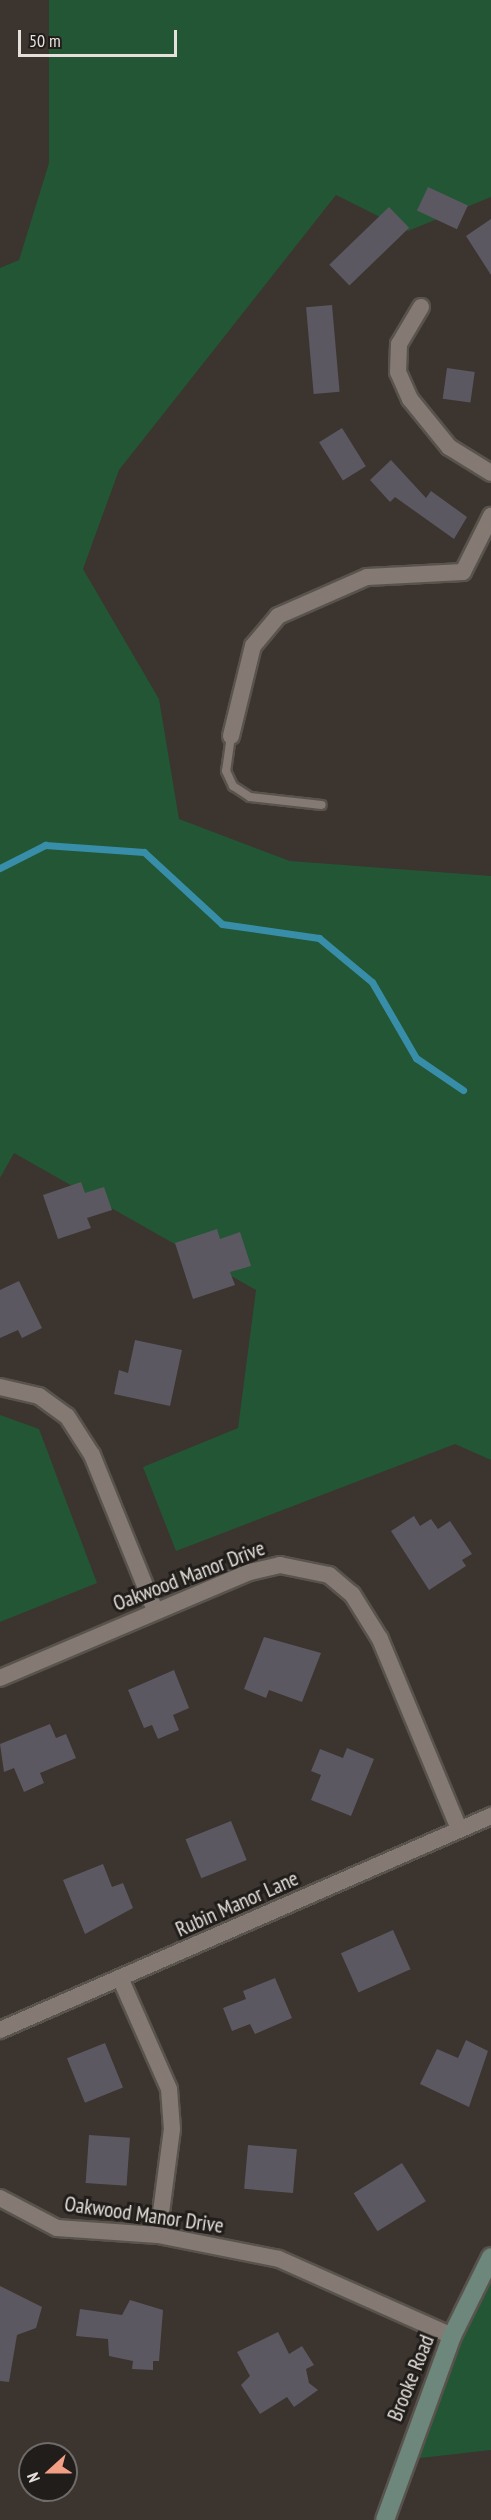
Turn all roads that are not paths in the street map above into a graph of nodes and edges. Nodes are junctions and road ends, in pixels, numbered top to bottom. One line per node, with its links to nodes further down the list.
1 (421, 307): 2 (street)
2 (491, 473)
3 (491, 516): 4 (street)
4 (231, 736): 5 (lane)
5 (322, 805)
6 (0, 1387): 7 (street)
7 (155, 1610): 8 (street, Oakwood Manor Drive); 10 (street, Oakwood Manor Drive)
8 (0, 1678)
9 (491, 1816): 10 (street, Rubin Manor Lane)
10 (459, 1829): 11 (street, Rubin Manor Lane)
11 (122, 1980): 12 (street, Rubin Manor Lane); 14 (street)
12 (0, 2031)
13 (0, 2198): 14 (street, Oakwood Manor Drive)
14 (158, 2235): 16 (street, Oakwood Manor Drive)
15 (491, 2256): 16 (street, Brooke Road)
16 (452, 2337): 17 (street, Brooke Road)
17 (385, 2520)

